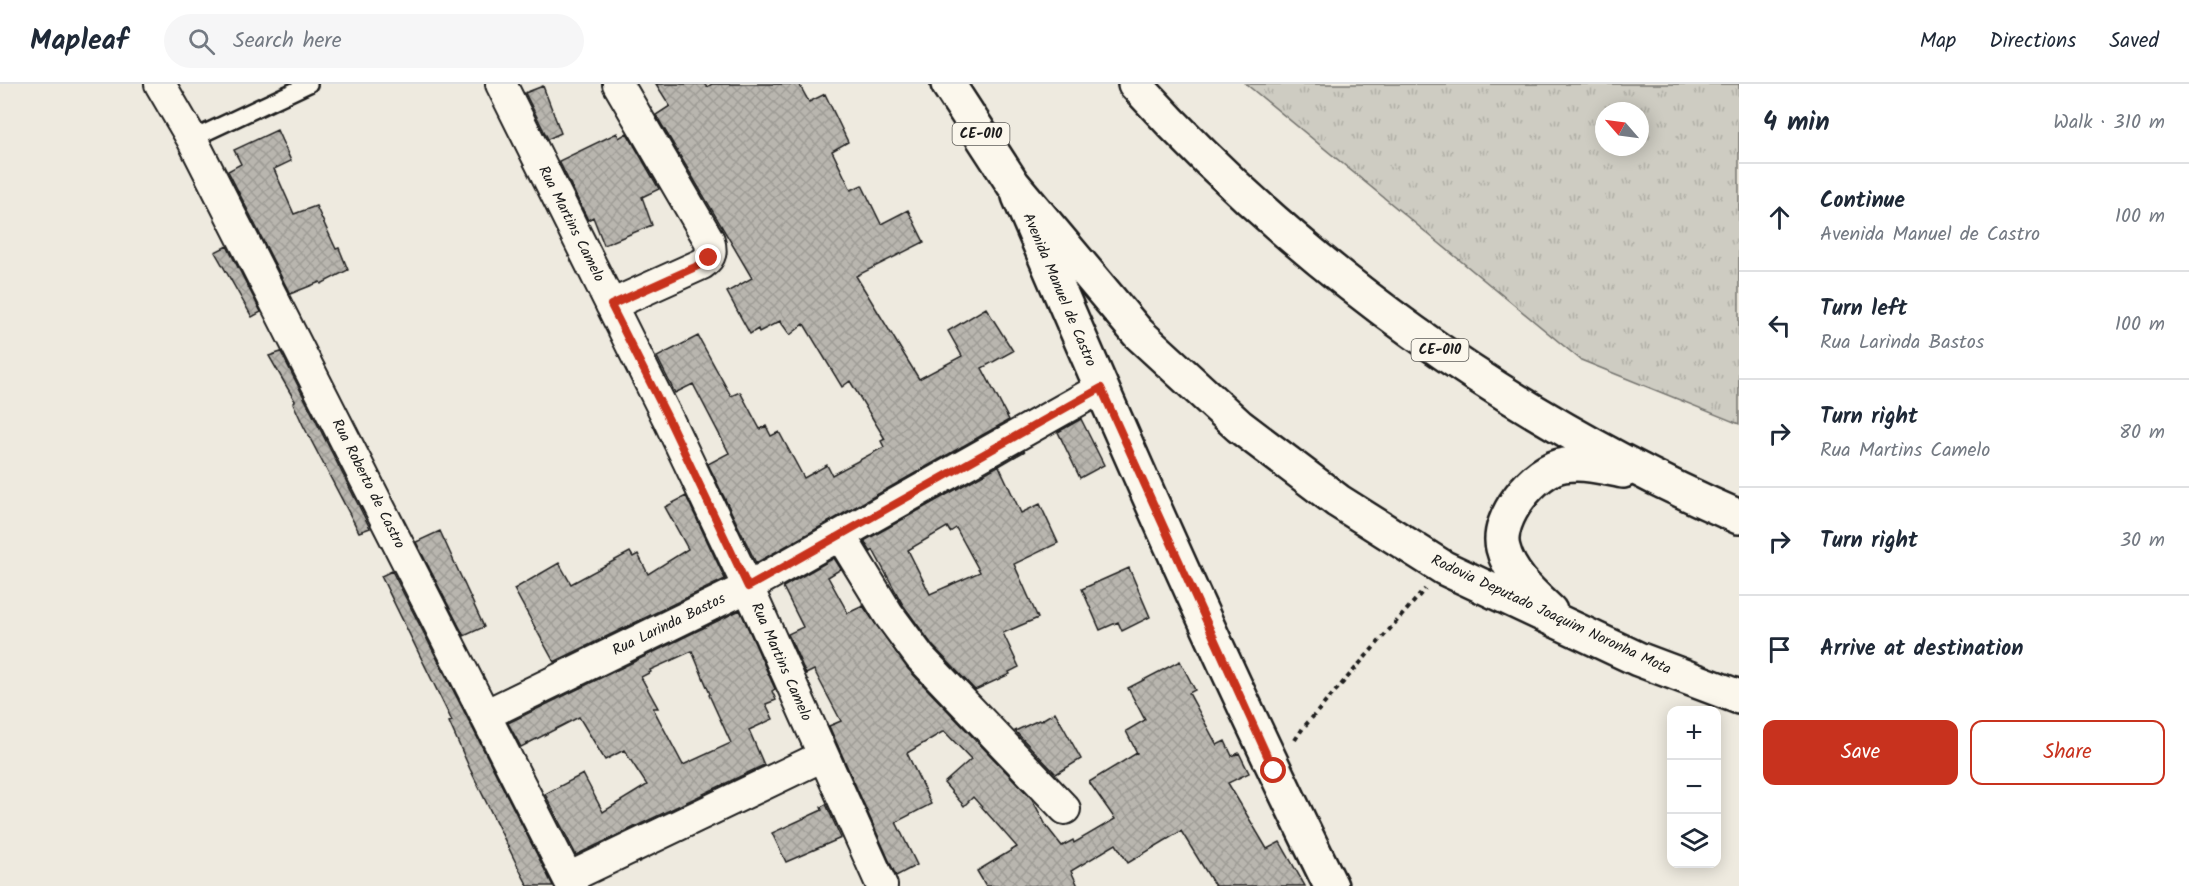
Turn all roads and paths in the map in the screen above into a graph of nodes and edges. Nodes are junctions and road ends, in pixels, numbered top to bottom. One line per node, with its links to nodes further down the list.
1 (160, 84): 7 (street, Rua Roberto de Castro)
2 (309, 84): 7 (lane)
3 (501, 84): 9 (street, Rua Martins Camelo)
4 (618, 84): 9 (street)
5 (948, 84): 8 (main road, Rodovia Deputado Joaquim Noronha Mota / CE-010)
6 (1135, 84): 11 (main road, CE-010)
7 (192, 139): 18 (street, Rua Roberto de Castro)
8 (1013, 184): 10 (main road, Avenida Manuel de Castro); 16 (main road, Rodovia Deputado Joaquim Noronha Mota / CE-010)
9 (611, 305): 14 (street, Rua Martins Camelo)
10 (1101, 388): 13 (street, Rua Larinda Bastos); 20 (main road, Avenida Manuel de Castro)
11 (1652, 477): 12 (main road, CE-010); 16 (main road)
12 (1739, 518)
13 (840, 535): 14 (street, Rua Larinda Bastos); 21 (street)
14 (748, 587): 18 (street, Rua Larinda Bastos); 19 (street, Rua Martins Camelo)
15 (1406, 610): 20 (path)
16 (1568, 627): 17 (main road, Rodovia Deputado Joaquim Noronha Mota / CE-010)
17 (1739, 697)
18 (485, 714): 22 (street, Rua Roberto de Castro)
19 (823, 756): 22 (street); 23 (street, Rua Martins Camelo)
20 (1274, 771): 24 (main road, Avenida Manuel de Castro)
21 (1065, 809)
22 (570, 882)
23 (882, 886)
24 (1331, 886)

